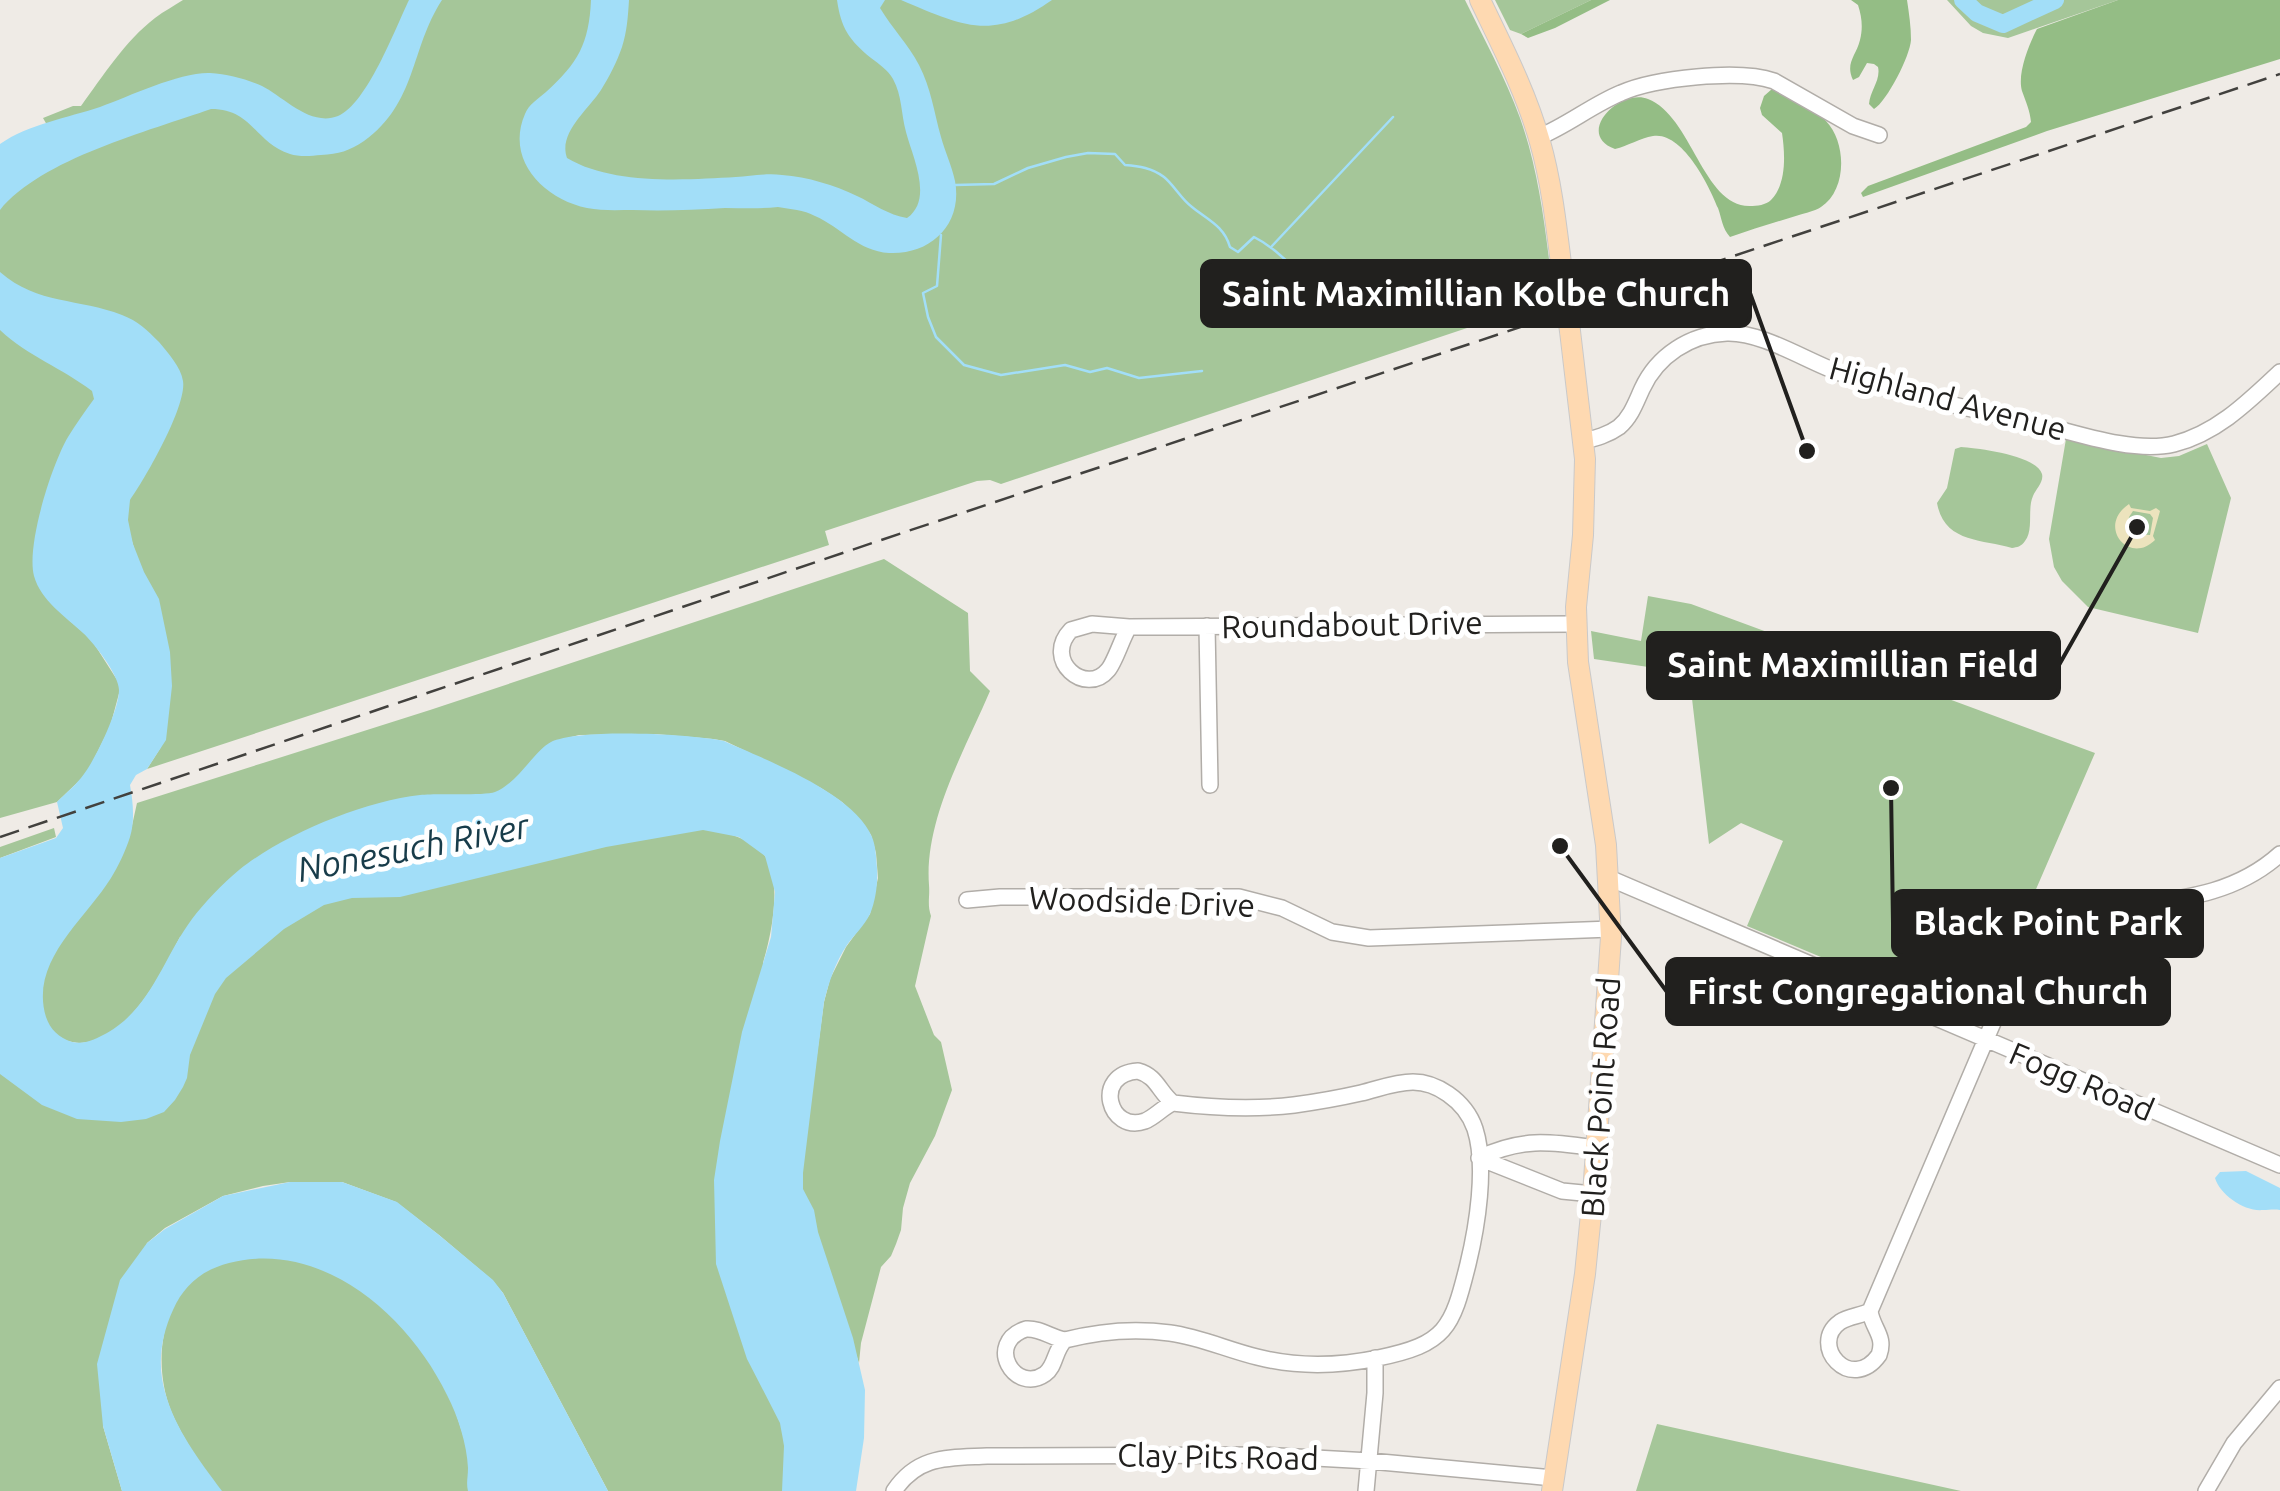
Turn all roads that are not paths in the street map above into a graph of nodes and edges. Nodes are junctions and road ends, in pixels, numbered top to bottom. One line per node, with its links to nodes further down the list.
1 (1480, 0): 3 (main road, Black Point Road)
2 (1880, 135): 3 (street)
3 (1539, 137): 5 (main road, Black Point Road, bridge)
4 (2280, 372): 5 (street, Highland Avenue)
5 (1584, 440): 6 (main road, Black Point Road)
6 (1576, 624): 8 (street, Roundabout Drive); 11 (main road, Black Point Road)
7 (1129, 626): 7 (street, Roundabout Drive); 8 (street, Roundabout Drive)
8 (1207, 626): 9 (street)
9 (1210, 786)
10 (2280, 854): 14 (street)
11 (1609, 878): 13 (main road, Black Point Road); 14 (street, Fogg Road)
12 (966, 900): 13 (street, Woodside Drive)
13 (1611, 929): 16 (main road, Black Point Road)
14 (1986, 1040): 18 (street, Fogg Road); 20 (street)
15 (1173, 1102): 17 (street)
16 (1596, 1148): 17 (street); 19 (main road, Black Point Road)
17 (1479, 1158): 19 (street); 22 (street)
18 (2280, 1165)
19 (1594, 1194): 25 (main road, Black Point Road)
20 (1870, 1311)
21 (1065, 1340): 22 (street)
22 (1375, 1358): 24 (street)
23 (2280, 1388): 28 (street)
24 (1370, 1460): 25 (street, Clay Pits Road); 26 (street, Clay Pits Road); 27 (street)
25 (1553, 1484)
26 (894, 1491)
27 (1366, 1491)
28 (2206, 1491)

